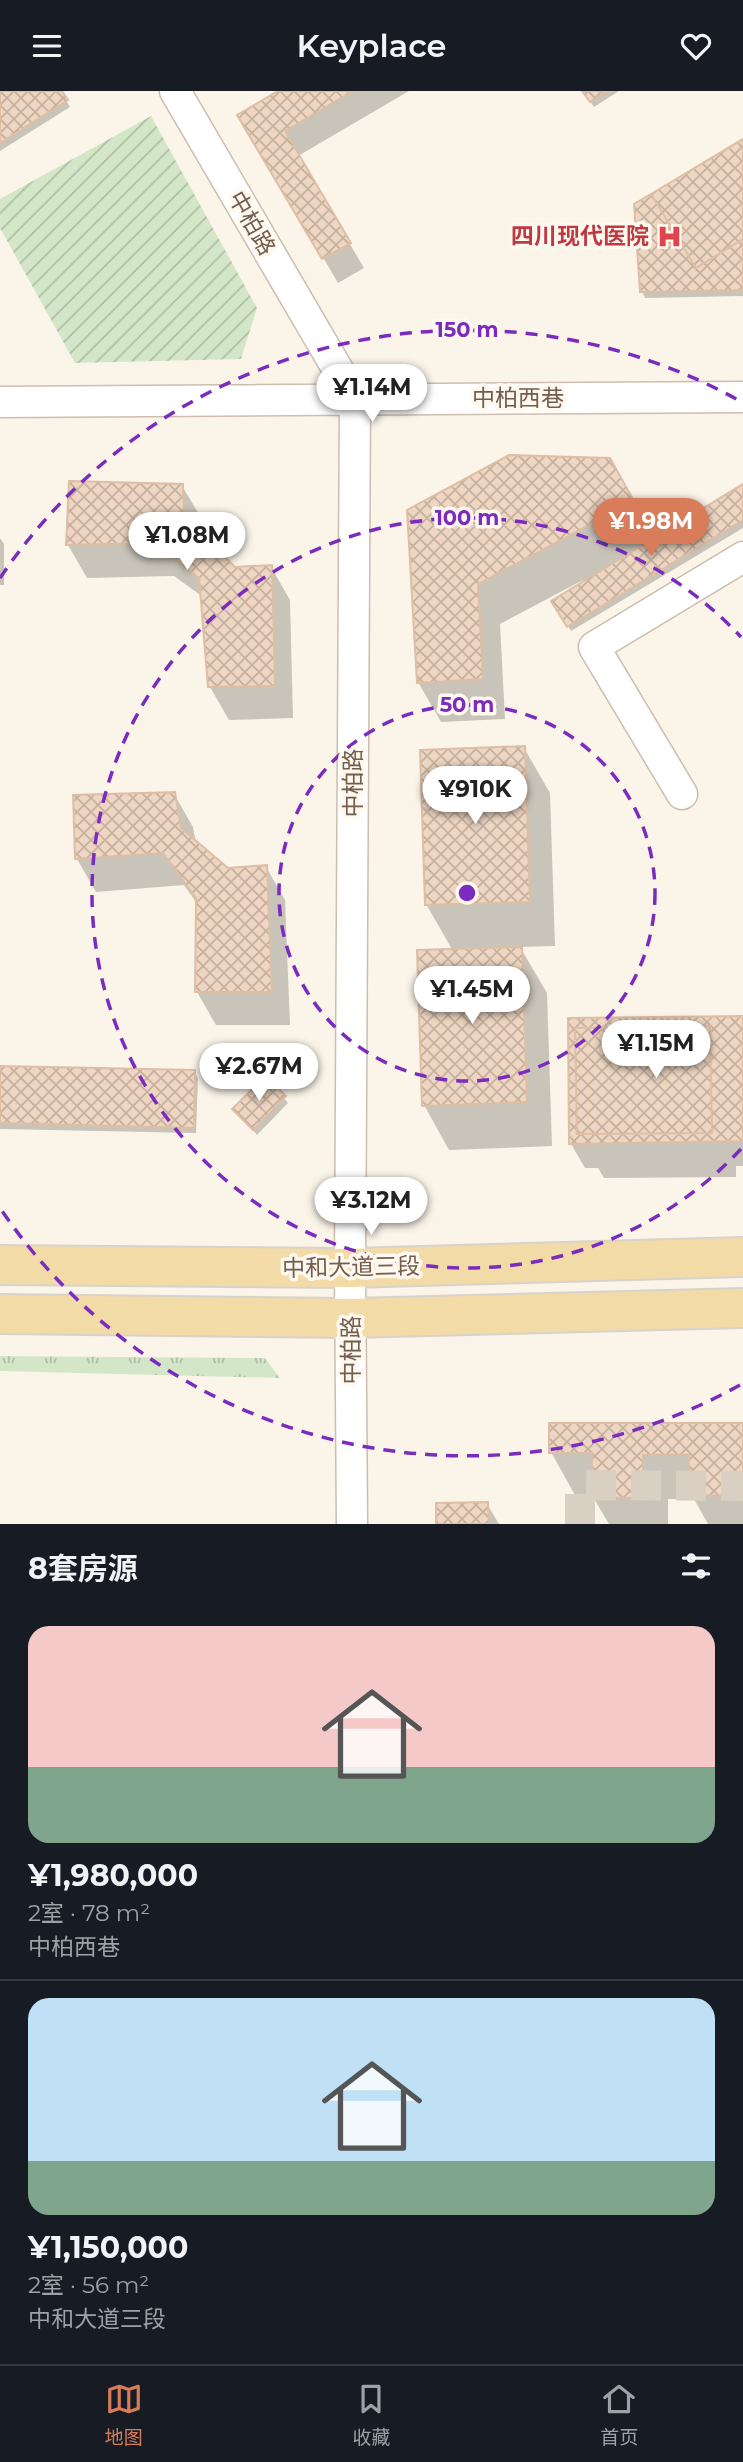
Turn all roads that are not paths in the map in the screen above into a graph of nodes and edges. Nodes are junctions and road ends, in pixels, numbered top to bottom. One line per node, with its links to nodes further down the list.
1 (175, 91): 3 (street, 中柏路)
2 (743, 397): 3 (street, 中柏西巷)
3 (355, 399): 4 (street, 中柏西巷); 9 (street, 中柏路)
4 (0, 402)
5 (743, 557): 6 (street)
6 (682, 794)
7 (743, 1257): 9 (main road, 中和大道三段)
8 (0, 1265): 9 (main road, 中和大道三段)
9 (350, 1268): 12 (street, 中柏路)
10 (743, 1308): 12 (main road)
11 (0, 1314): 12 (main road)
12 (351, 1318): 13 (street, 中柏路)
13 (352, 1524)

